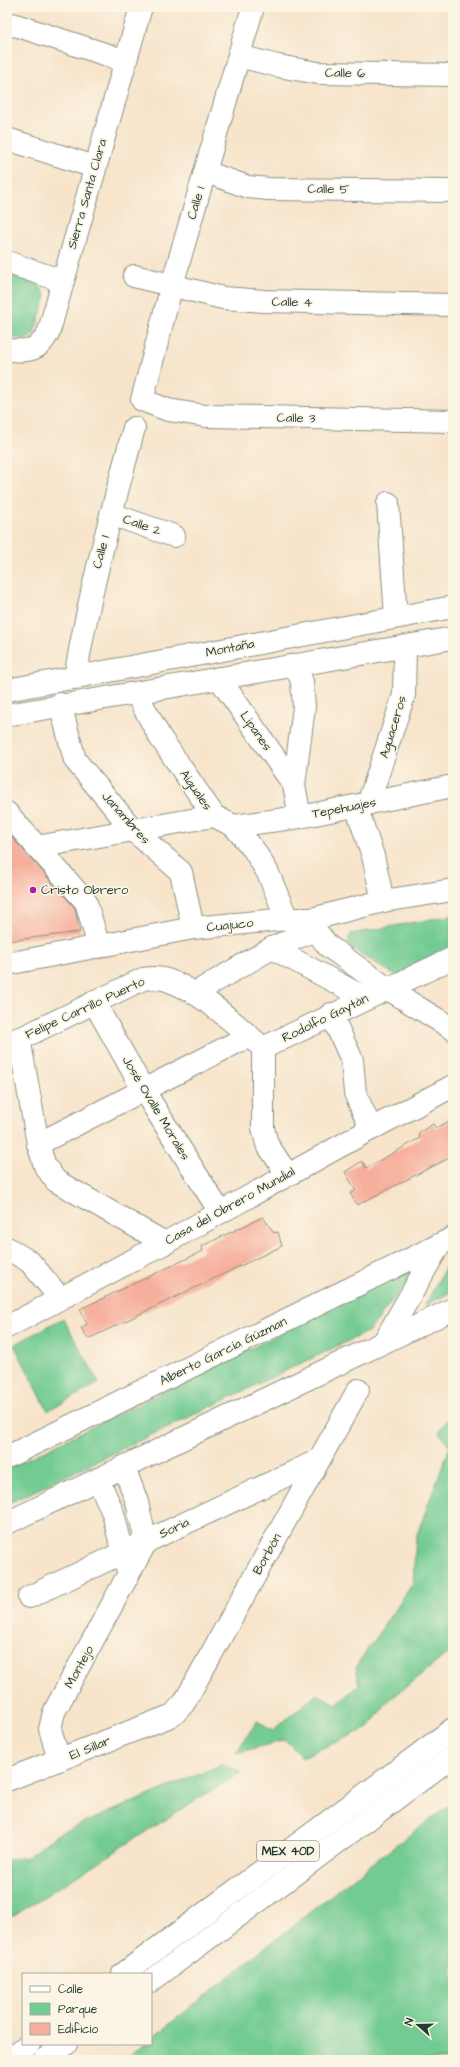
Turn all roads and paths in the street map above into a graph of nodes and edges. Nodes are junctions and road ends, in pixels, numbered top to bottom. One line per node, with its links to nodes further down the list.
1 (141, 7): 5 (main road, Sierra Santa Clara)
2 (253, 7): 4 (main road, Calle 1)
3 (7, 27): 5 (main road)
4 (239, 56): 6 (main road, Calle 6); 9 (main road, Calle 1)
5 (126, 61): 8 (main road, Sierra Santa Clara)
6 (453, 75)
7 (7, 139): 8 (main road)
8 (95, 167): 13 (main road, Sierra Santa Clara)
9 (206, 172): 10 (main road, Calle 5); 14 (main road, Calle 1)
10 (453, 190)
11 (7, 262): 13 (main road)
12 (134, 276): 14 (main road, Calle 4)
13 (62, 280): 16 (main road, Sierra Santa Clara)
14 (172, 285): 15 (main road, Calle 4); 17 (main road, Calle 1)
15 (453, 305)
16 (7, 350)
17 (142, 400): 18 (main road, Calle 3)
18 (453, 421)
19 (134, 428): 21 (main road, Calle 1)
20 (388, 503): 24 (main road)
21 (111, 514): 22 (main road, Calle 2); 28 (main road, Calle 1)
22 (174, 536)
23 (453, 607): 24 (main road, Montaña)
24 (396, 617): 28 (main road, Montaña)
25 (453, 638): 26 (main road)
26 (405, 648): 27 (main road); 36 (main road, Aguaceros)
27 (296, 664): 29 (main road); 34 (main road, Lipanes)
28 (75, 678): 30 (main road, Montaña)
29 (219, 678): 31 (main road); 34 (main road, Lipanes)
30 (14, 689): 33 (main road)
31 (136, 693): 32 (main road); 38 (main road, Aiguales)
32 (60, 704): 33 (main road); 41 (main road, Janambres)
33 (15, 713)
34 (294, 785): 39 (main road, Lipanes)
35 (453, 786): 36 (main road, Tepehuajes)
36 (362, 805): 39 (main road, Tepehuajes); 44 (main road)
37 (7, 813): 42 (main road)
38 (214, 816): 40 (main road, Aiguales); 41 (main road)
39 (300, 817): 40 (main road, Tepehuajes)
40 (234, 826): 45 (main road, Aiguales)
41 (134, 830): 42 (main road); 47 (main road, Janambres)
42 (36, 847): 48 (main road)
43 (453, 890): 44 (main road, Cuajuco)
44 (383, 901): 46 (main road, Cuajuco)
45 (286, 919): 46 (main road, Cuajuco); 47 (main road, Cuajuco)
46 (313, 924): 49 (main road); 52 (main road)
47 (193, 928): 48 (main road, Cuajuco)
48 (99, 947): 51 (main road, Cuajuco)
49 (272, 948): 53 (main road); 54 (main road)
50 (453, 958): 52 (main road, Rodolfo Gaytán)
51 (8, 965)
52 (388, 989): 54 (main road, Rodolfo Gaytán); 57 (main road)
53 (195, 993): 55 (main road, Felipe Carrillo Puerto); 59 (main road, Felipe Carrillo Puerto)
54 (366, 998): 56 (main road, Rodolfo Gaytán)
55 (94, 1002): 58 (main road, Felipe Carrillo Puerto); 61 (main road, José Ovalle Morales)
56 (331, 1014): 59 (main road, Rodolfo Gaytán); 62 (main road)
57 (453, 1029)
58 (13, 1041): 63 (main road, Felipe Carrillo Puerto)
59 (256, 1042): 61 (main road, Rodolfo Gaytán); 64 (main road)
60 (453, 1086): 62 (main road, Casa del Obrero Mundial)
61 (144, 1091): 63 (main road, Rodolfo Gaytán); 65 (main road, José Ovalle Morales)
62 (371, 1129): 64 (main road, Casa del Obrero Mundial)
63 (38, 1144): 67 (main road, Felipe Carrillo Puerto)
64 (287, 1174): 65 (main road, Casa del Obrero Mundial)
65 (220, 1212): 67 (main road, Casa del Obrero Mundial)
66 (446, 1241): 72 (main road, Alberto García Gúzman); 74 (main road, Alberto García Gúzman)
67 (165, 1243): 69 (main road, Casa del Obrero Mundial)
68 (7, 1248): 69 (main road)
69 (60, 1298): 71 (main road, Casa del Obrero Mundial)
70 (453, 1309): 72 (main road)
71 (7, 1327)
72 (385, 1340): 76 (main road)
73 (358, 1390): 75 (main road, Borbón)
74 (7, 1457)
75 (319, 1460): 79 (main road, Soria); 83 (main road, Borbón)
76 (124, 1466): 77 (main road); 79 (main road)
77 (98, 1479): 78 (main road); 80 (main road)
78 (7, 1524)
79 (146, 1542): 80 (main road, Soria); 81 (main road, Montejo)
80 (124, 1551): 81 (main road); 82 (main road, Soria)
81 (128, 1578): 86 (main road, Montejo)
82 (29, 1597)
83 (173, 1715): 86 (main road, El Sillar)
84 (453, 1729): 88 (main road, MEX 40D)
85 (453, 1756): 89 (main road, MEX 40D)
86 (59, 1760): 87 (main road, El Sillar)
87 (7, 1780)
88 (124, 1973)
89 (152, 1980)
90 (28, 2045): 92 (main road)
91 (65, 2045): 93 (main road)
92 (8, 2060)
93 (44, 2060)

